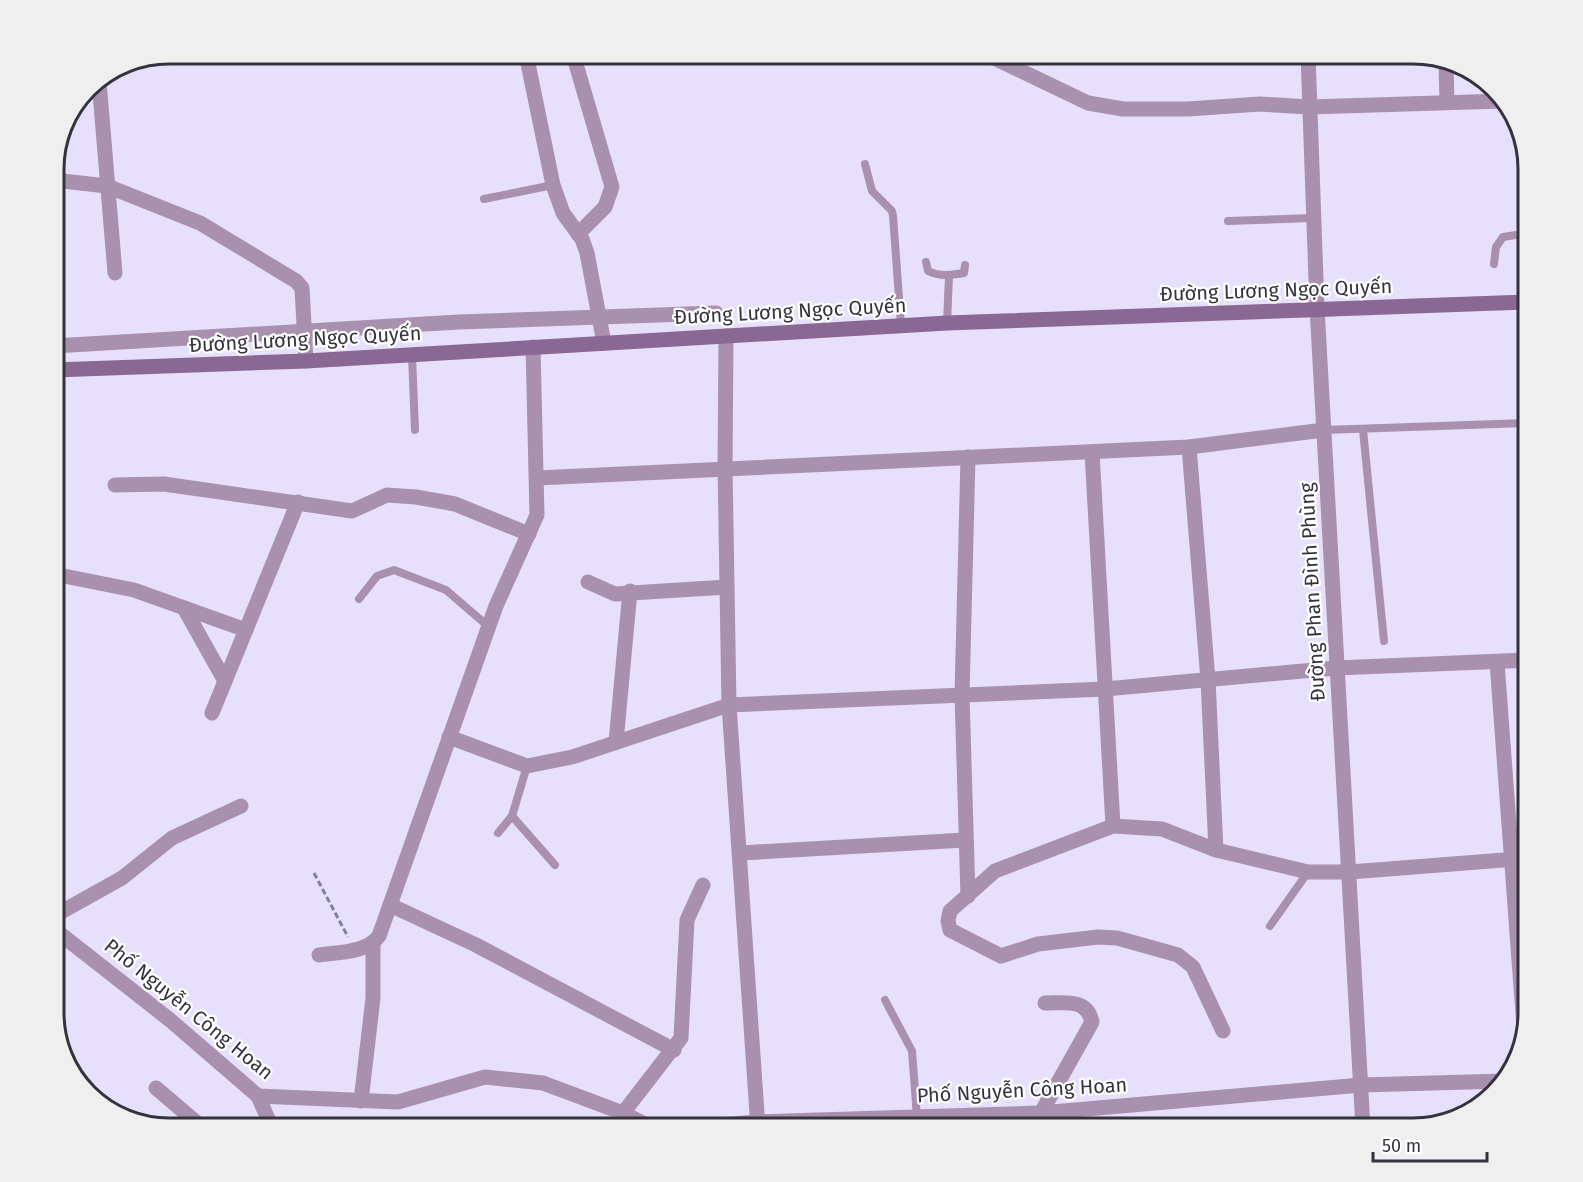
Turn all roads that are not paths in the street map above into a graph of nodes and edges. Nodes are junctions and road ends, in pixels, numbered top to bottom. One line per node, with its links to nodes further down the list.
1 (1007, 64): 9 (street)
2 (1308, 64): 9 (street, Đường Phan Đình Phùng)
3 (528, 65): 12 (street)
4 (576, 65): 17 (street)
5 (1446, 70): 8 (street)
6 (100, 91): 13 (street)
7 (1493, 101): 8 (street)
8 (1447, 102): 9 (street)
9 (1309, 106): 15 (street, Đường Phan Đình Phùng)
10 (865, 164): 29 (lane)
11 (65, 181): 13 (street)
12 (553, 185): 14 (lane); 17 (street)
13 (107, 186): 22 (street); 30 (street)
14 (484, 199)
15 (1313, 218): 16 (lane); 25 (street, Đường Phan Đình Phùng)
16 (1227, 222)
17 (578, 234): 27 (street)
18 (1518, 235): 20 (lane)
19 (926, 262): 23 (lane)
20 (1494, 264)
21 (966, 265): 23 (lane)
22 (114, 273)
23 (948, 276): 28 (lane)
24 (1518, 302): 25 (main road, Đường Lương Ngọc Quyến)
25 (1317, 308): 28 (main road, Đường Lương Ngọc Quyến); 40 (street, Đường Phan Đình Phùng)
26 (716, 313): 27 (street)
27 (599, 318): 30 (street); 32 (street)
28 (947, 323): 29 (main road, Đường Lương Ngọc Quyến)
29 (901, 325): 31 (main road, Đường Lương Ngọc Quyến)
30 (305, 333): 33 (street); 36 (street)
31 (726, 336): 32 (main road, Đường Lương Ngọc Quyến); 45 (street)
32 (604, 343): 34 (main road, Đường Lương Ngọc Quyến)
33 (65, 345)
34 (533, 347): 35 (main road, Đường Lương Ngọc Quyến); 46 (street)
35 (412, 355): 36 (main road, Đường Lương Ngọc Quyến); 39 (lane)
36 (306, 361): 37 (main road, Đường Lương Ngọc Quyến)
37 (65, 370)
38 (1518, 423): 41 (lane)
39 (416, 430)
40 (1324, 430): 41 (lane); 42 (street); 61 (street, Đường Phan Đình Phùng)
41 (1363, 430): 58 (lane)
42 (1189, 447): 43 (street); 62 (street)
43 (1092, 452): 44 (street); 64 (street)
44 (968, 457): 45 (street); 65 (street)
45 (725, 467): 46 (street); 52 (street)
46 (537, 478): 49 (street)
47 (114, 485): 48 (street)
48 (298, 502): 49 (street); 57 (street)
49 (529, 534): 56 (street)
50 (65, 576): 55 (street)
51 (588, 582): 53 (street)
52 (727, 587): 53 (street); 66 (street)
53 (630, 591): 69 (street)
54 (359, 599): 56 (lane)
55 (184, 608): 57 (street); 63 (street)
56 (489, 627): 68 (street)
57 (246, 630): 63 (street)
58 (1384, 641)
59 (1518, 661): 60 (street)
60 (1497, 662): 61 (street); 79 (street)
61 (1336, 668): 62 (street); 82 (street, Đường Phan Đình Phùng)
62 (1208, 680): 64 (street); 76 (street)
63 (225, 681): 67 (street)
64 (1106, 689): 65 (street); 73 (street)
65 (962, 695): 66 (street); 75 (street)
66 (729, 705): 69 (street); 77 (street)
67 (212, 713)
68 (449, 737): 70 (street); 85 (street)
69 (616, 742): 70 (street)
70 (527, 766): 72 (lane)
71 (241, 806): 86 (street)
72 (512, 816): 74 (lane); 80 (lane)
73 (1113, 826): 76 (street); 84 (street)
74 (498, 833)
75 (965, 840): 77 (street); 84 (street)
76 (1216, 850): 81 (street)
77 (740, 853): 107 (street)
78 (1518, 859): 79 (street)
79 (1510, 860): 82 (street); 91 (street)
80 (555, 865)
81 (1308, 872): 82 (street); 87 (lane)
82 (1350, 872): 97 (street, Đường Phan Đình Phùng)
83 (704, 885): 95 (street)
84 (968, 896): 94 (street)
85 (390, 905): 89 (street); 95 (street)
86 (65, 910)
87 (1270, 926)
88 (65, 938): 99 (street, Phố Nguyễn Công Hoan)
89 (366, 947): 90 (street); 100 (street)
90 (319, 955)
91 (1518, 956)
92 (885, 1000): 102 (lane)
93 (1045, 1003): 110 (street)
94 (1223, 1031)
95 (674, 1050): 101 (street)
96 (1493, 1081): 97 (street, Phố Nguyễn Công Hoan)
97 (1361, 1085): 111 (street, Phố Nguyễn Công Hoan); 112 (street, Đường Phan Đình Phùng)
98 (156, 1088): 103 (street)
99 (258, 1096): 100 (street, Phố Nguyễn Công Hoan); 104 (street)
100 (361, 1101): 101 (street, Phố Nguyễn Công Hoan)
101 (624, 1113): 105 (street); 106 (street, Phố Nguyễn Công Hoan)
102 (917, 1117): 108 (street, Phố Nguyễn Công Hoan); 109 (street, Phố Nguyễn Công Hoan)
103 (191, 1118)
104 (268, 1118)
105 (626, 1118)
106 (633, 1118)
107 (758, 1118)
108 (897, 1118)
109 (948, 1118)
110 (1043, 1118)
111 (1068, 1118)
112 (1363, 1118)

